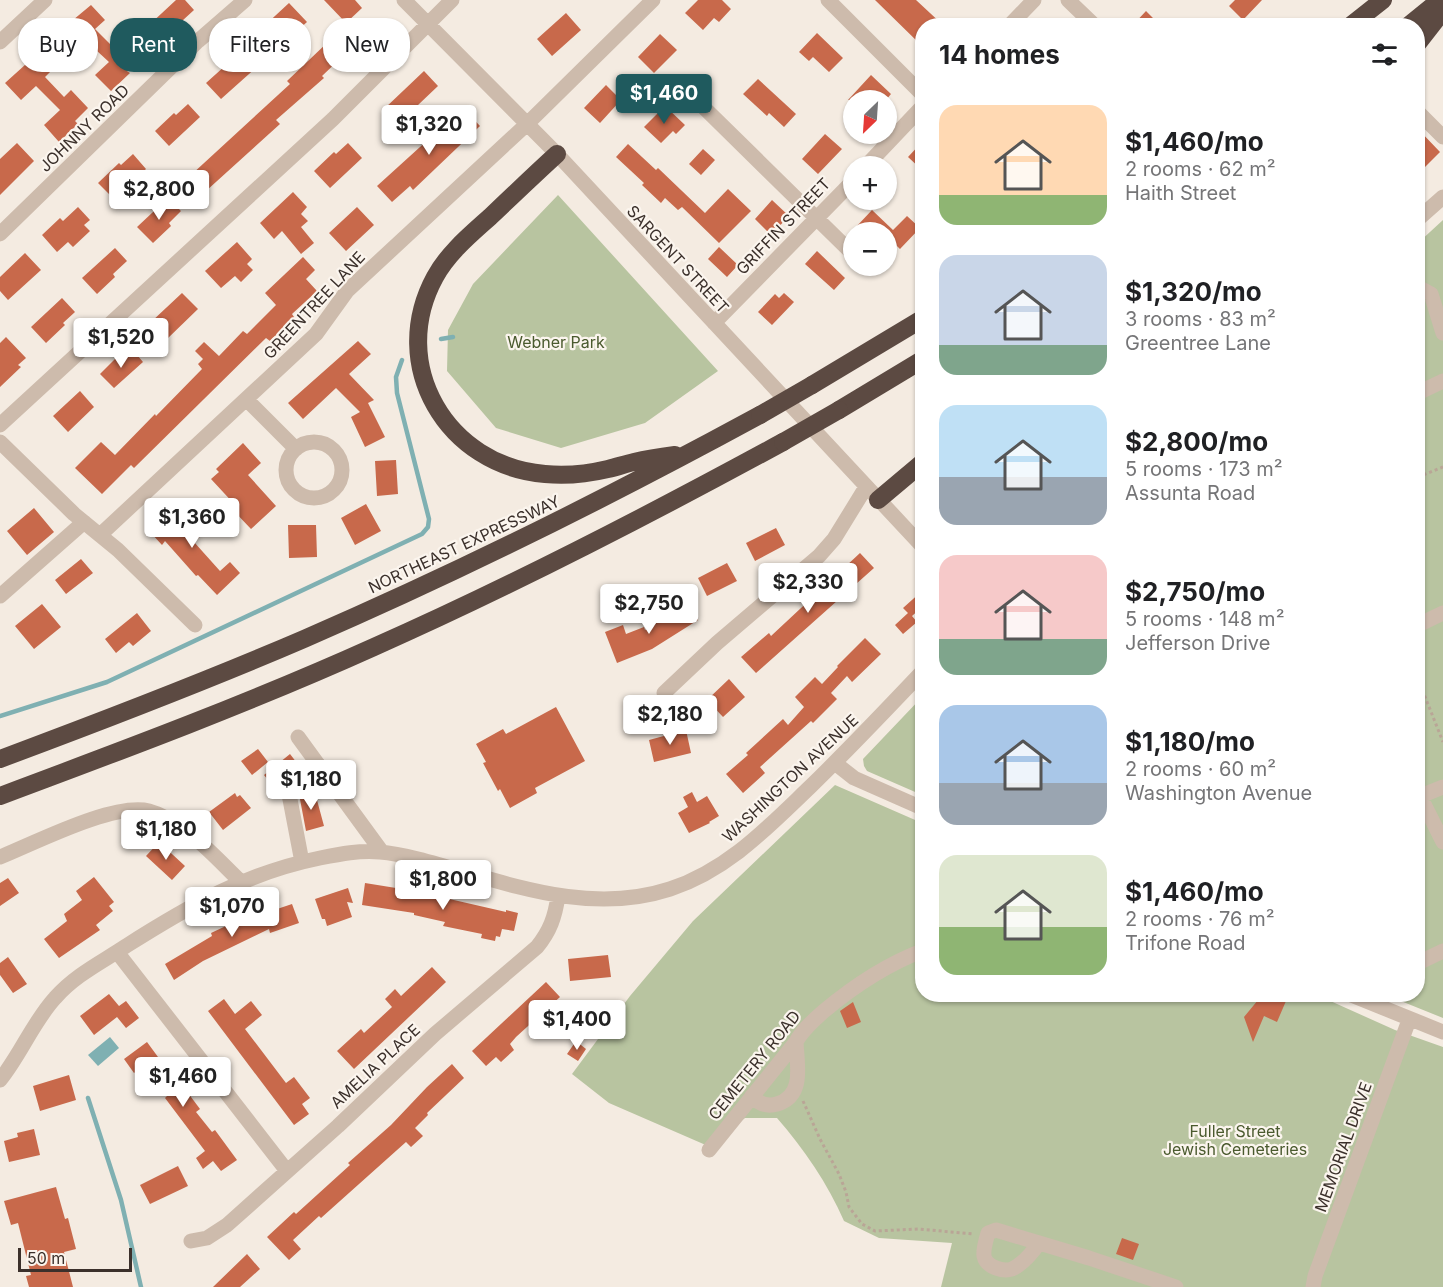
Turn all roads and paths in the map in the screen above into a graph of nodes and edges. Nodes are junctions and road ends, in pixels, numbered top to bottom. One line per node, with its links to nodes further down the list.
1 (45, 0): 18 (street)
2 (245, 0): 31 (street, JOHNNY ROAD)
3 (404, 0): 16 (street, SARGENT STREET)
4 (452, 0): 16 (street)
5 (653, 0): 23 (street, GREENTREE LANE)
6 (828, 0): 19 (street)
7 (1034, 0): 12 (street)
8 (1068, 0): 13 (street)
9 (1383, 0): 14 (highway)
10 (1440, 0): 15 (highway)
11 (1443, 11): 17 (highway)
12 (1017, 18)
13 (1087, 18)
14 (1360, 18)
15 (1418, 18)
16 (428, 24): 23 (street, SARGENT STREET); 41 (street)
17 (1425, 34)
18 (0, 42)
19 (915, 86)
20 (687, 91): 30 (street)
21 (915, 114): 26 (street)
22 (1425, 119): 24 (street)
23 (527, 124): 25 (street, SARGENT STREET); 40 (street, GREENTREE LANE)
24 (1443, 137)
25 (557, 154): 34 (street, SARGENT STREET); 44 (highway)
26 (875, 156)
27 (843, 191): 30 (street, GRIFFIN STREET)
28 (1443, 197): 29 (street)
29 (1425, 213)
30 (816, 219): 32 (street); 34 (street, GRIFFIN STREET)
31 (0, 234)
32 (843, 245)
33 (1425, 292): 36 (street)
34 (714, 323): 48 (street, SARGENT STREET)
35 (915, 323): 44 (highway, NORTHEAST EXPRESSWAY, bridge)
36 (1443, 333)
37 (915, 364): 66 (highway, bridge)
38 (1443, 381): 39 (street)
39 (1425, 388)
40 (246, 399): 43 (street); 50 (street, GREENTREE LANE)
41 (0, 424)
42 (0, 442): 49 (street)
43 (296, 449)
44 (688, 453): 61 (highway, NORTHEAST EXPRESSWAY)
45 (915, 467): 48 (highway)
46 (1443, 467): 47 (path)
47 (1425, 474)
48 (872, 494): 51 (street, SARGENT STREET); 57 (street)
49 (84, 522): 50 (street); 52 (street)
50 (100, 535): 55 (street)
51 (915, 539)
52 (0, 596)
53 (1443, 613): 54 (street)
54 (1425, 622)
55 (195, 625)
56 (915, 679): 62 (street, WASHINGTON AVENUE)
57 (664, 693)
58 (1425, 697): 60 (path)
59 (298, 737): 63 (street)
60 (1443, 742)
61 (0, 759)
62 (835, 763): 67 (street); 74 (street, WASHINGTON AVENUE)
63 (318, 764): 70 (street); 72 (street)
64 (1443, 787): 65 (street)
65 (1425, 794)
66 (0, 796)
67 (915, 805)
68 (1425, 808): 69 (street)
69 (1443, 842)
70 (382, 852): 72 (street, WASHINGTON AVENUE); 74 (street, WASHINGTON AVENUE)
71 (0, 856): 73 (street)
72 (302, 862): 73 (street, WASHINGTON AVENUE)
73 (240, 881): 76 (street, WASHINGTON AVENUE)
74 (558, 896): 87 (street, AMELIA PLACE)
75 (1443, 951): 78 (street)
76 (117, 952): 83 (street, WASHINGTON AVENUE); 87 (street)
77 (915, 953): 82 (street, CEMETERY ROAD)
78 (1425, 960)
79 (1380, 1002): 80 (street)
80 (1409, 1020): 81 (street); 92 (street, MEMORIAL DRIVE)
81 (1443, 1032)
82 (796, 1042): 84 (street); 85 (street, CEMETERY ROAD)
83 (0, 1080)
84 (797, 1088): 85 (street); 88 (path)
85 (752, 1096): 86 (street, CEMETERY ROAD)
86 (709, 1150)
87 (287, 1171): 89 (street, AMELIA PLACE)
88 (986, 1239): 90 (street); 90 (street)
89 (191, 1240)
90 (1039, 1243): 91 (street)
91 (1176, 1287)
92 (1312, 1287)

